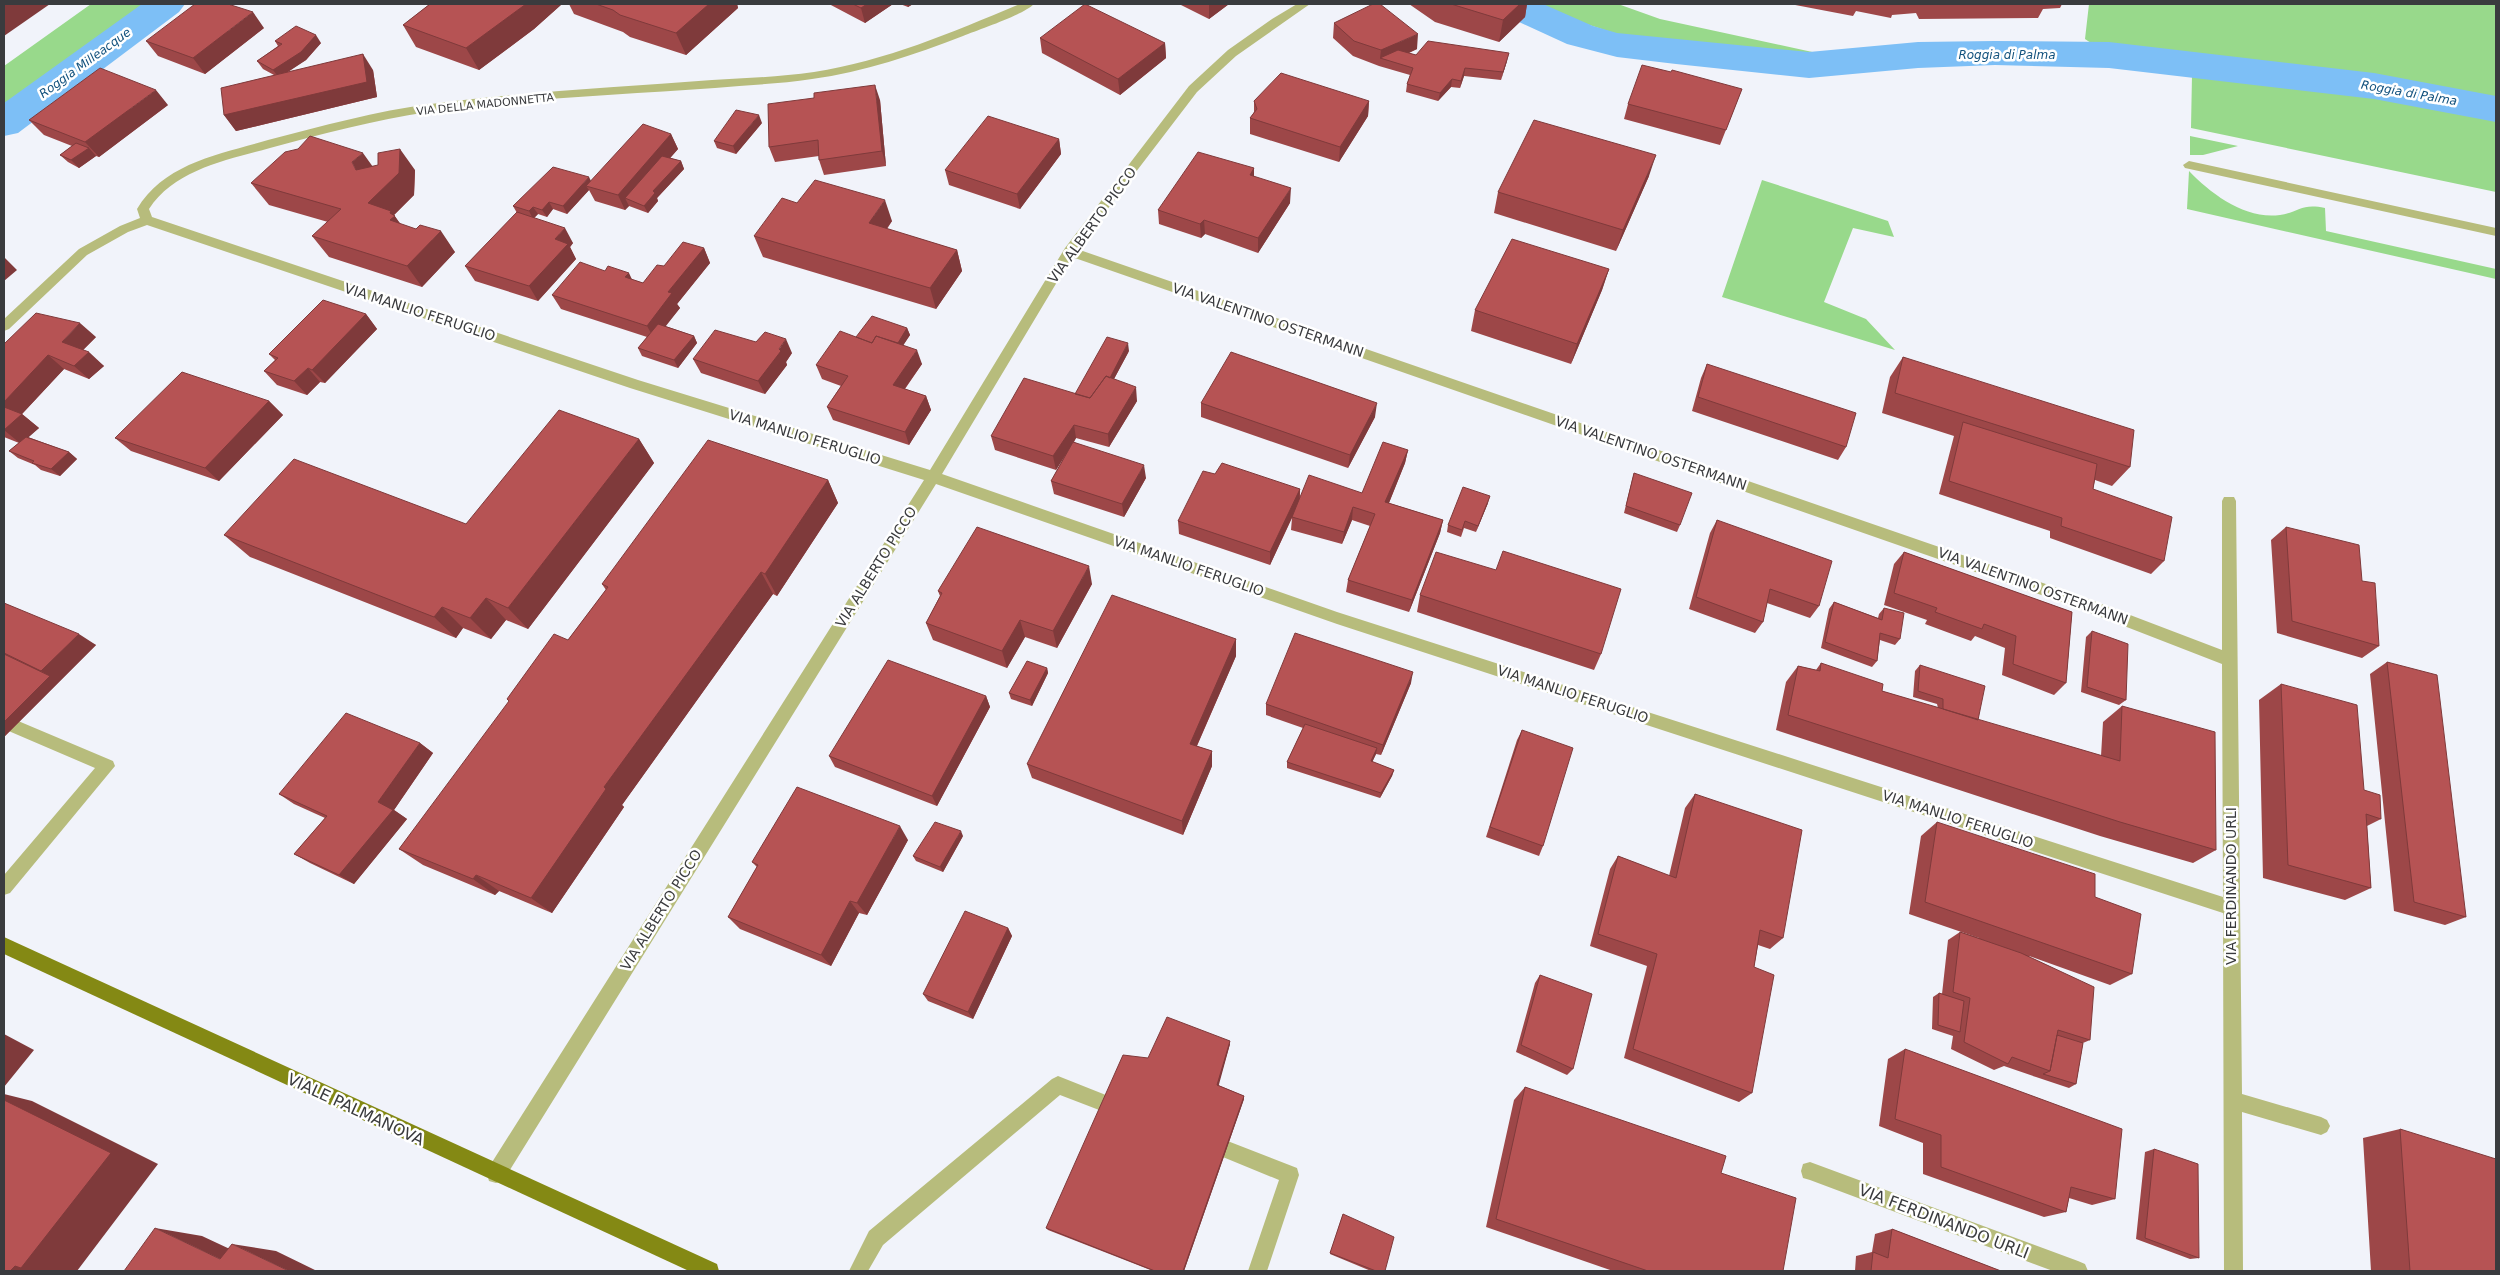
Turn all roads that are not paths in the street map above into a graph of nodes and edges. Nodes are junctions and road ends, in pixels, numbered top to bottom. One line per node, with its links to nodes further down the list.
1 (1029, 4): 4 (street, VIA DELLA MADONNETTA)
2 (1304, 4): 6 (street, VIA ALBERTO PICCO)
3 (2189, 165): 5 (street)
4 (147, 220): 7 (street); 8 (street, VIA MANLIO FERUGLIO)
5 (2496, 232)
6 (1069, 252): 8 (street, VIA ALBERTO PICCO); 10 (street, VIA VALENTINO OSTERMANN)
7 (4, 326)
8 (933, 477): 13 (street, VIA MANLIO FERUGLIO); 20 (street, VIA ALBERTO PICCO)
9 (2229, 501): 10 (street, VIA FERDINANDO URLI)
10 (2230, 660): 13 (street, VIA FERDINANDO URLI)
11 (4, 722): 12 (street)
12 (4, 887)
13 (2232, 908): 15 (street, VIA FERDINANDO URLI)
14 (4, 944): 20 (main road, VIALE PALMANOVA)
15 (2232, 1100): 17 (street); 25 (street, VIA FERDINANDO URLI)
16 (1132, 1114): 22 (street)
17 (2321, 1126)
18 (1188, 1135): 23 (street)
19 (1810, 1171): 24 (street, VIA FERDINANDO URLI)
20 (496, 1174): 21 (main road, VIALE PALMANOVA)
21 (710, 1271)
22 (858, 1271)
23 (1258, 1271)
24 (2078, 1271)
25 (2234, 1271)

